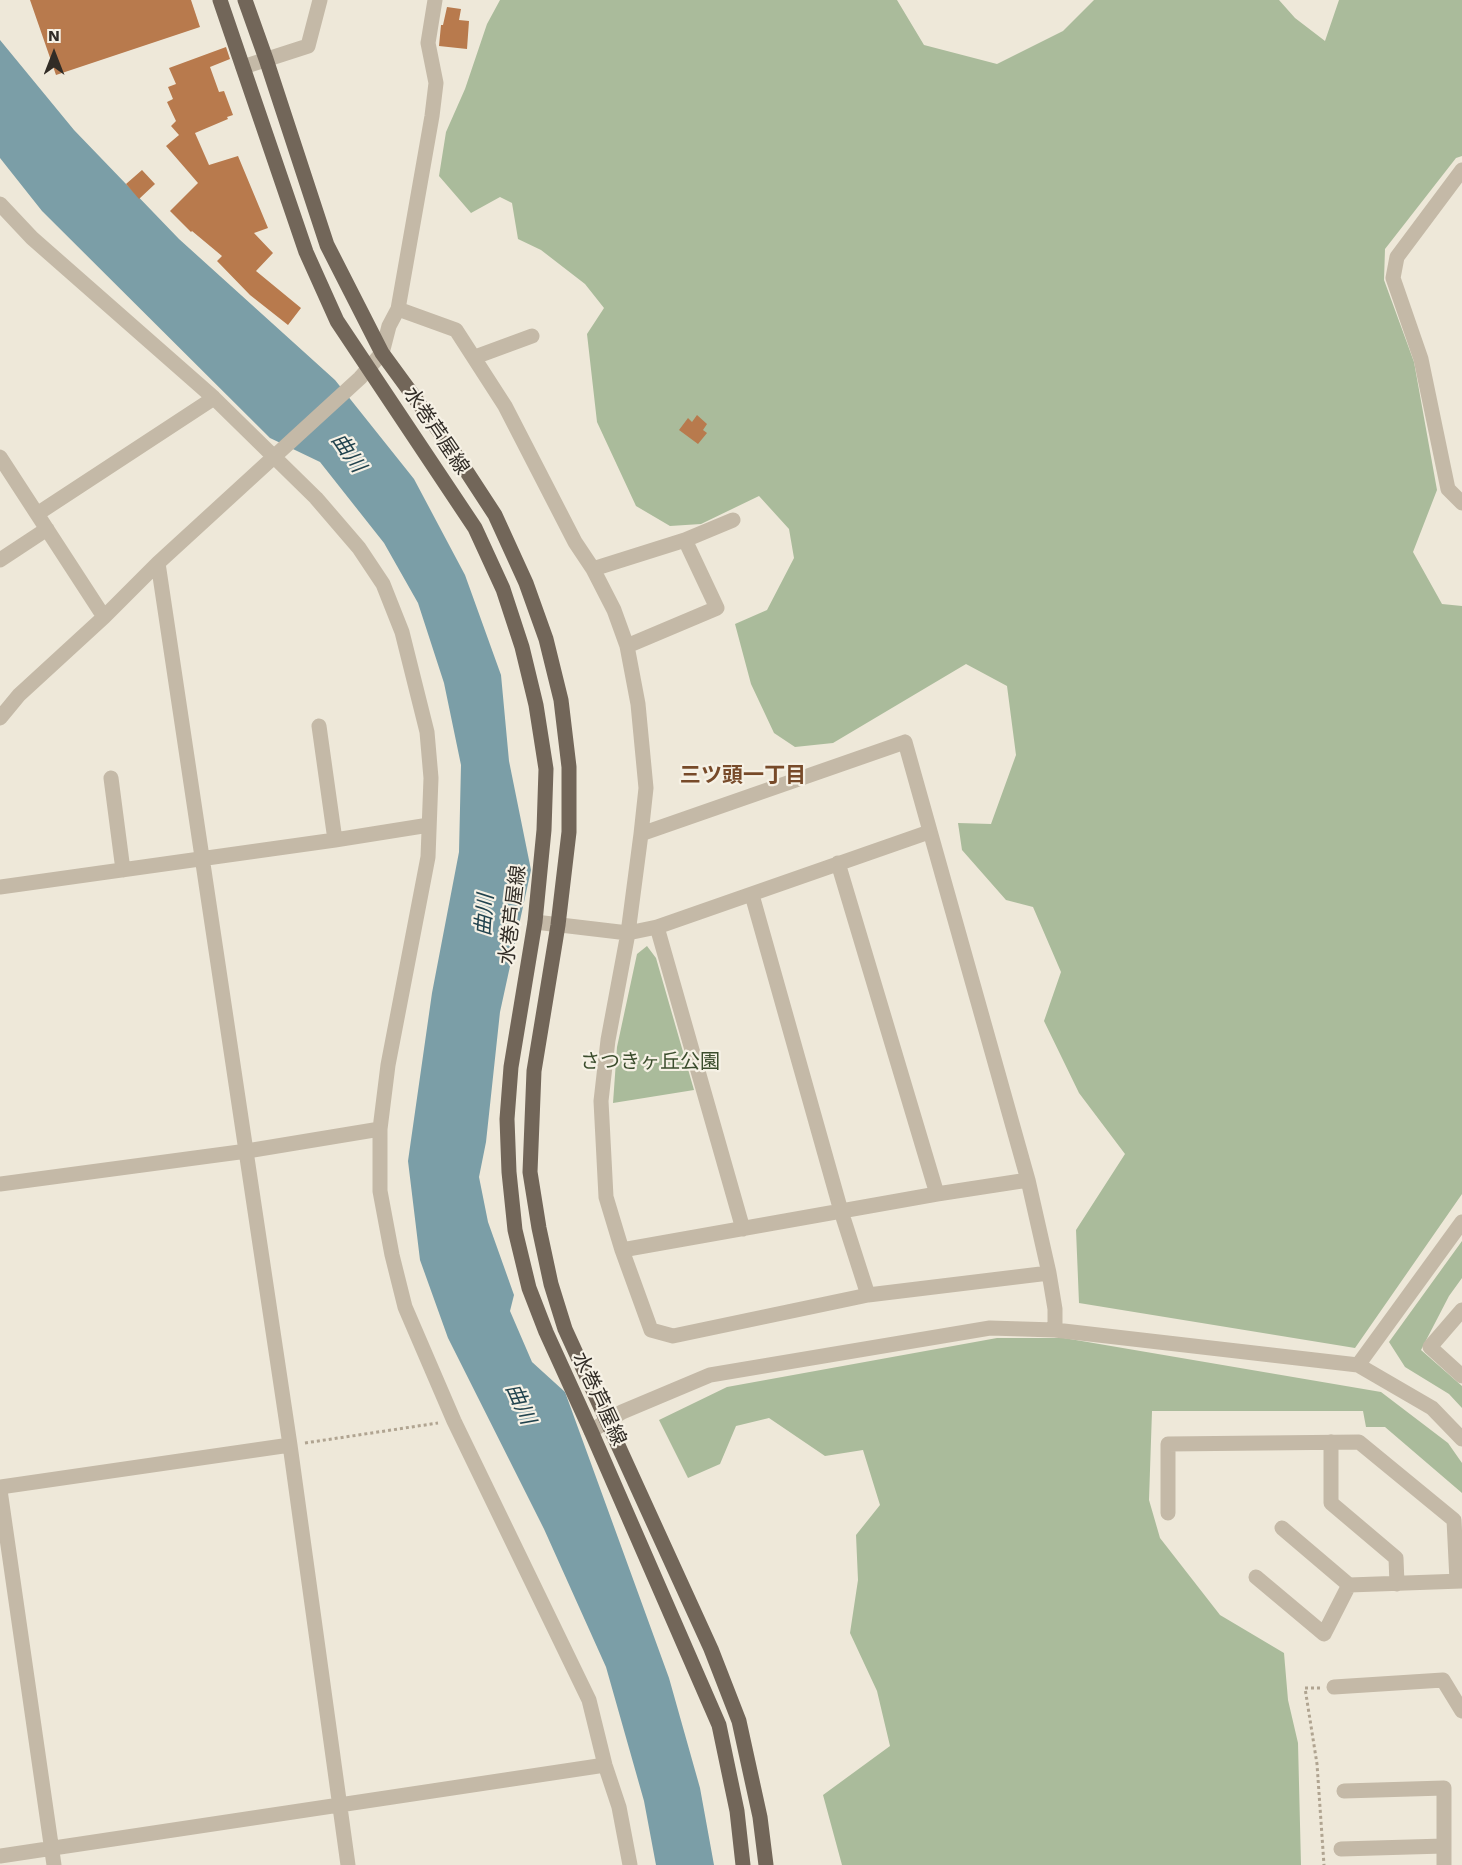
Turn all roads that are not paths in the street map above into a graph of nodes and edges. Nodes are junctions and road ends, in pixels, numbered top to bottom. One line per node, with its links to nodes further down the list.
1 (220, 0): 6 (main road, 水巻芦屋線)
2 (245, 0): 5 (main road, 水巻芦屋線)
3 (320, 0): 5 (street)
4 (435, 0): 9 (street)
5 (266, 59): 6 (street); 11 (main road, 水巻芦屋線)
6 (243, 67): 13 (main road, 水巻芦屋線)
7 (1461, 173): 17 (street)
8 (0, 204): 14 (street)
9 (398, 309): 11 (street); 12 (street)
10 (532, 336): 12 (street)
11 (382, 353): 13 (street); 40 (main road, 水巻芦屋線)
12 (475, 357): 24 (street)
13 (368, 370): 15 (street); 39 (main road, 水巻芦屋線)
14 (214, 398): 15 (street); 18 (street)
15 (277, 454): 23 (street); 30 (street)
16 (0, 456): 18 (street)
17 (1462, 504)
18 (37, 514): 20 (street)
19 (733, 520): 21 (street)
20 (47, 529): 22 (street); 25 (street)
21 (685, 540): 24 (street); 26 (street)
22 (0, 560)
23 (158, 563): 25 (street); 34 (street)
24 (593, 569): 26 (street)
25 (104, 617): 27 (street)
26 (627, 646): 32 (street)
27 (0, 718)
28 (318, 726): 33 (street)
29 (111, 778): 36 (street)
30 (429, 825): 33 (street); 43 (street)
31 (929, 832): 32 (street); 35 (street); 45 (street)
32 (641, 834): 42 (street)
33 (335, 840): 34 (street)
34 (203, 858): 36 (street); 44 (street)
35 (838, 863): 38 (street); 47 (street)
36 (123, 870): 37 (street)
37 (0, 887)
38 (752, 895): 41 (street); 48 (street)
39 (535, 922): 40 (street); 59 (main road, 水巻芦屋線)
40 (558, 925): 42 (street); 58 (main road, 水巻芦屋線)
41 (657, 927): 42 (street); 50 (street)
42 (628, 933): 51 (street)
43 (380, 1129): 44 (street); 72 (street)
44 (247, 1151): 46 (street); 62 (street)
45 (1028, 1180): 47 (street); 52 (street)
46 (0, 1184)
47 (937, 1194): 48 (street)
48 (841, 1211): 50 (street); 53 (street)
49 (1462, 1222): 56 (street)
50 (743, 1229): 51 (street)
51 (622, 1250): 53 (street)
52 (1049, 1273): 53 (street); 55 (street)
53 (868, 1295)
54 (1462, 1310): 57 (street)
55 (1055, 1330): 56 (street); 58 (street)
56 (1358, 1365): 60 (street)
57 (1462, 1376)
58 (607, 1421): 59 (street); 83 (main road, 水巻芦屋線)
59 (591, 1431): 82 (main road, 水巻芦屋線)
60 (1462, 1439)
61 (1331, 1442): 64 (street); 67 (street); 68 (street)
62 (290, 1445): 63 (street); 74 (street)
63 (0, 1489): 76 (street)
64 (1168, 1513)
65 (1282, 1528): 69 (street)
66 (1256, 1577): 69 (street)
67 (1460, 1581): 68 (street)
68 (1397, 1584): 69 (street)
69 (1349, 1585)
70 (1334, 1687): 71 (street)
71 (1462, 1711)
72 (605, 1765): 74 (street); 81 (street)
73 (1344, 1791): 75 (street)
74 (339, 1806): 76 (street); 80 (street)
75 (1444, 1846): 77 (street); 84 (street)
76 (52, 1848): 78 (street); 79 (street)
77 (1341, 1849)
78 (0, 1856)
79 (54, 1865)
80 (348, 1865)
81 (630, 1865)
82 (743, 1865)
83 (766, 1865)
84 (1444, 1865)

